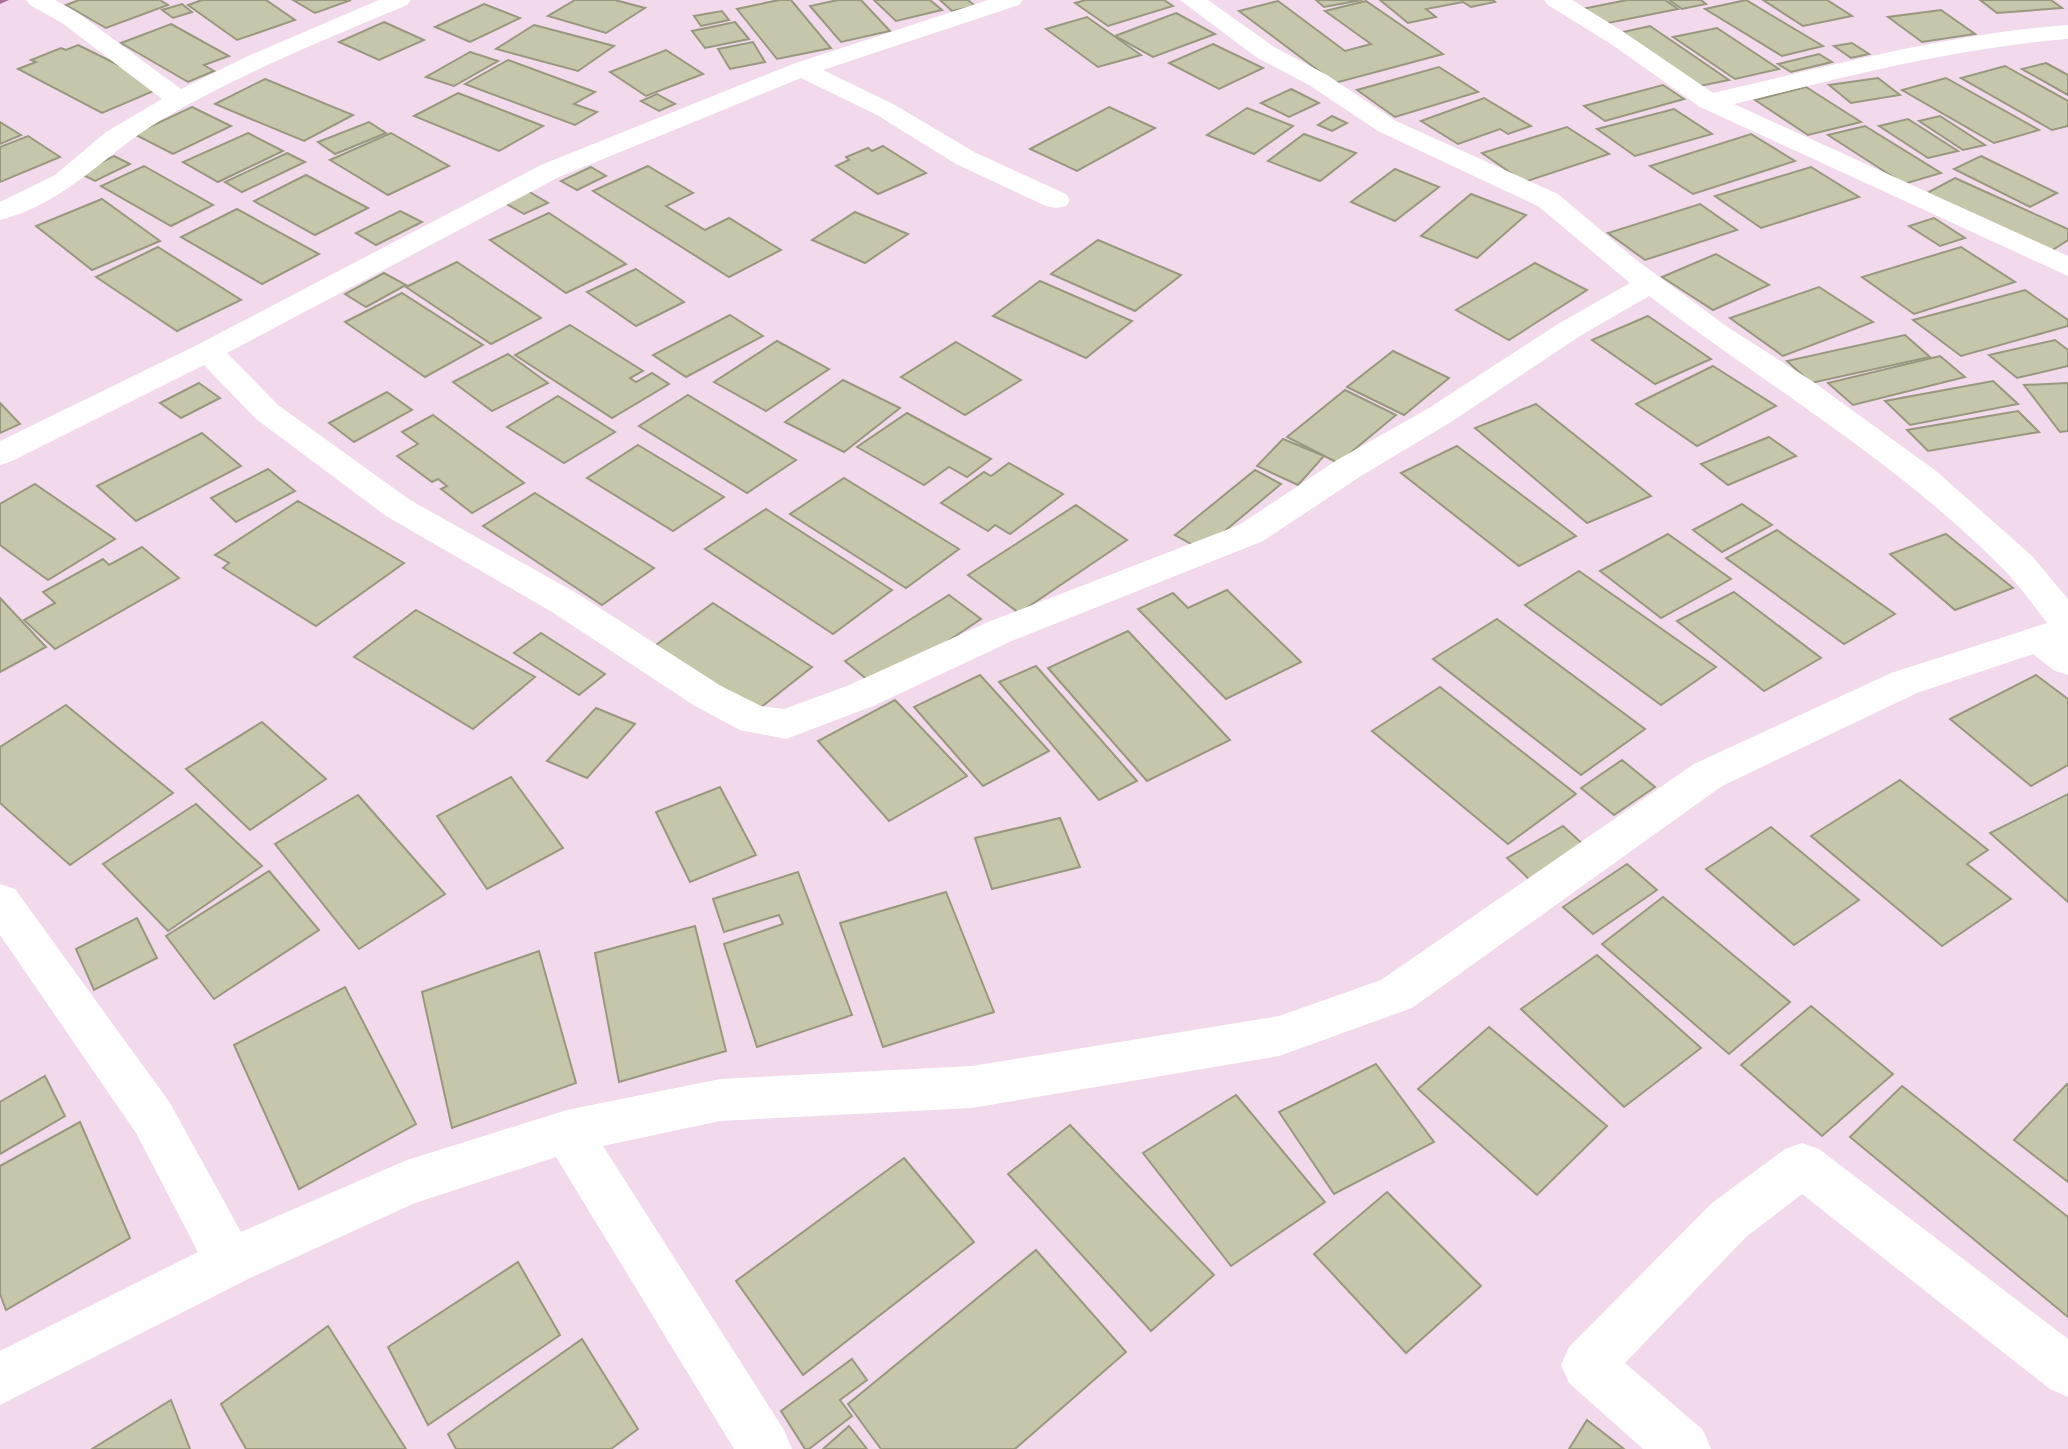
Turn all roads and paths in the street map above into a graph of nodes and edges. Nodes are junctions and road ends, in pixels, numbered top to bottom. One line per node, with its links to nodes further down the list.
1 (38, 0): 8 (street)
2 (399, 0): 8 (street)
3 (1192, 0): 13 (street)
4 (1556, 0): 9 (street)
5 (1006, 1): 7 (street)
6 (2068, 32): 9 (street)
7 (802, 69): 10 (street); 14 (street)
8 (180, 100): 11 (street)
9 (1709, 102): 12 (street)
10 (1056, 200)
11 (0, 212)
12 (2068, 267)
13 (1649, 284): 14 (street); 16 (street)
14 (208, 351): 15 (street)
15 (0, 454)
16 (2060, 638): 18 (street)
17 (0, 901): 19 (street)
18 (567, 1132): 19 (street); 22 (street)
19 (230, 1262): 21 (street)
20 (2068, 1371): 23 (street)
21 (0, 1379)
22 (765, 1449)
23 (1684, 1449)

